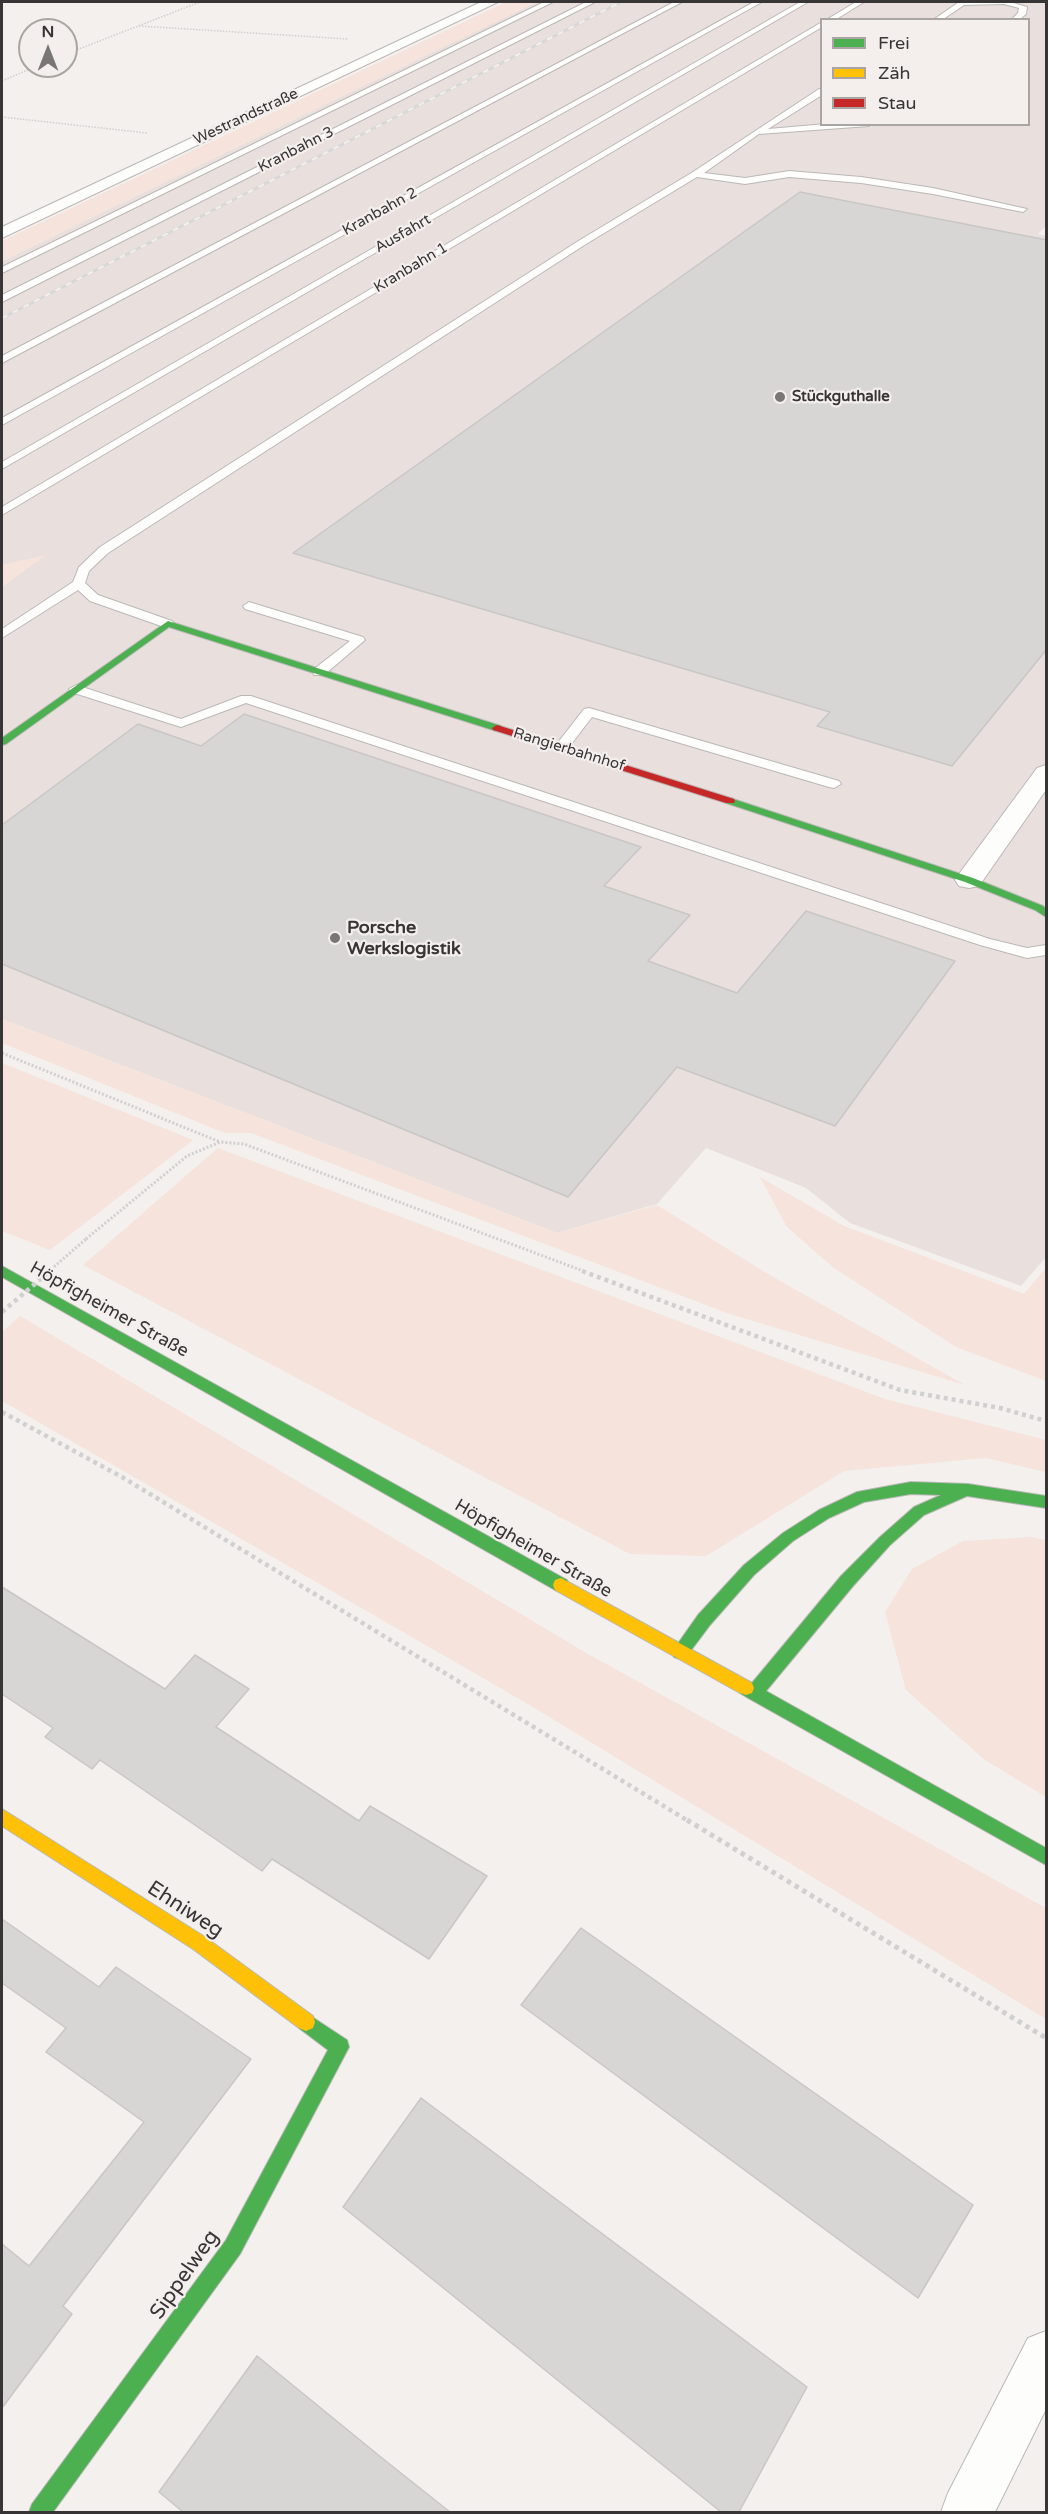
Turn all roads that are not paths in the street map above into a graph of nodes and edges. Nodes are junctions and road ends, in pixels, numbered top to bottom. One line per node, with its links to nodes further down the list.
1 (491, 2): 19 (street, Westrandstraße)
2 (549, 2): 20 (lane, Kranbahn 3)
3 (591, 2): 21 (lane, Kranbahn 3)
4 (678, 2): 22 (lane)
5 (758, 2): 23 (lane, Kranbahn 2)
6 (804, 2): 24 (lane, Ausfahrt)
7 (860, 2): 10 (lane)
8 (990, 2): 9 (lane)
9 (962, 3): 11 (lane); 12 (lane)
10 (832, 18)
11 (939, 18)
12 (1017, 18)
13 (820, 25): 25 (lane, Kranbahn 1)
14 (820, 92): 16 (lane)
15 (839, 126): 16 (lane)
16 (757, 132): 17 (lane)
17 (696, 174): 18 (lane); 26 (lane)
18 (1023, 210)
19 (2, 233)
20 (2, 270)
21 (2, 299)
22 (2, 360)
23 (2, 422)
24 (2, 466)
25 (2, 512)
26 (79, 584): 28 (lane); 29 (lane)
27 (249, 606): 30 (lane)
28 (168, 624): 30 (street, Rangierbahnhof); 31 (street)
29 (2, 634)
30 (319, 672): 33 (street, Rangierbahnhof)
31 (76, 689): 32 (street); 38 (lane)
32 (2, 742)
33 (561, 748): 35 (lane); 36 (street, Rangierbahnhof)
34 (1047, 773): 36 (street)
35 (834, 784)
36 (969, 880): 37 (street, Rangierbahnhof)
37 (1047, 914)
38 (1047, 950)
39 (2, 1271): 42 (street, Höpfigheimer Straße)
40 (968, 1490): 41 (street); 42 (street); 43 (street)
41 (1047, 1502)
42 (680, 1652): 43 (street, Höpfigheimer Straße)
43 (754, 1693): 45 (street, Höpfigheimer Straße)
44 (2, 1817): 46 (street, Ehniweg)
45 (1047, 1857)
46 (340, 2047): 48 (street, Sippelweg)
47 (1047, 2356): 49 (street)
48 (40, 2512)
49 (967, 2512)

